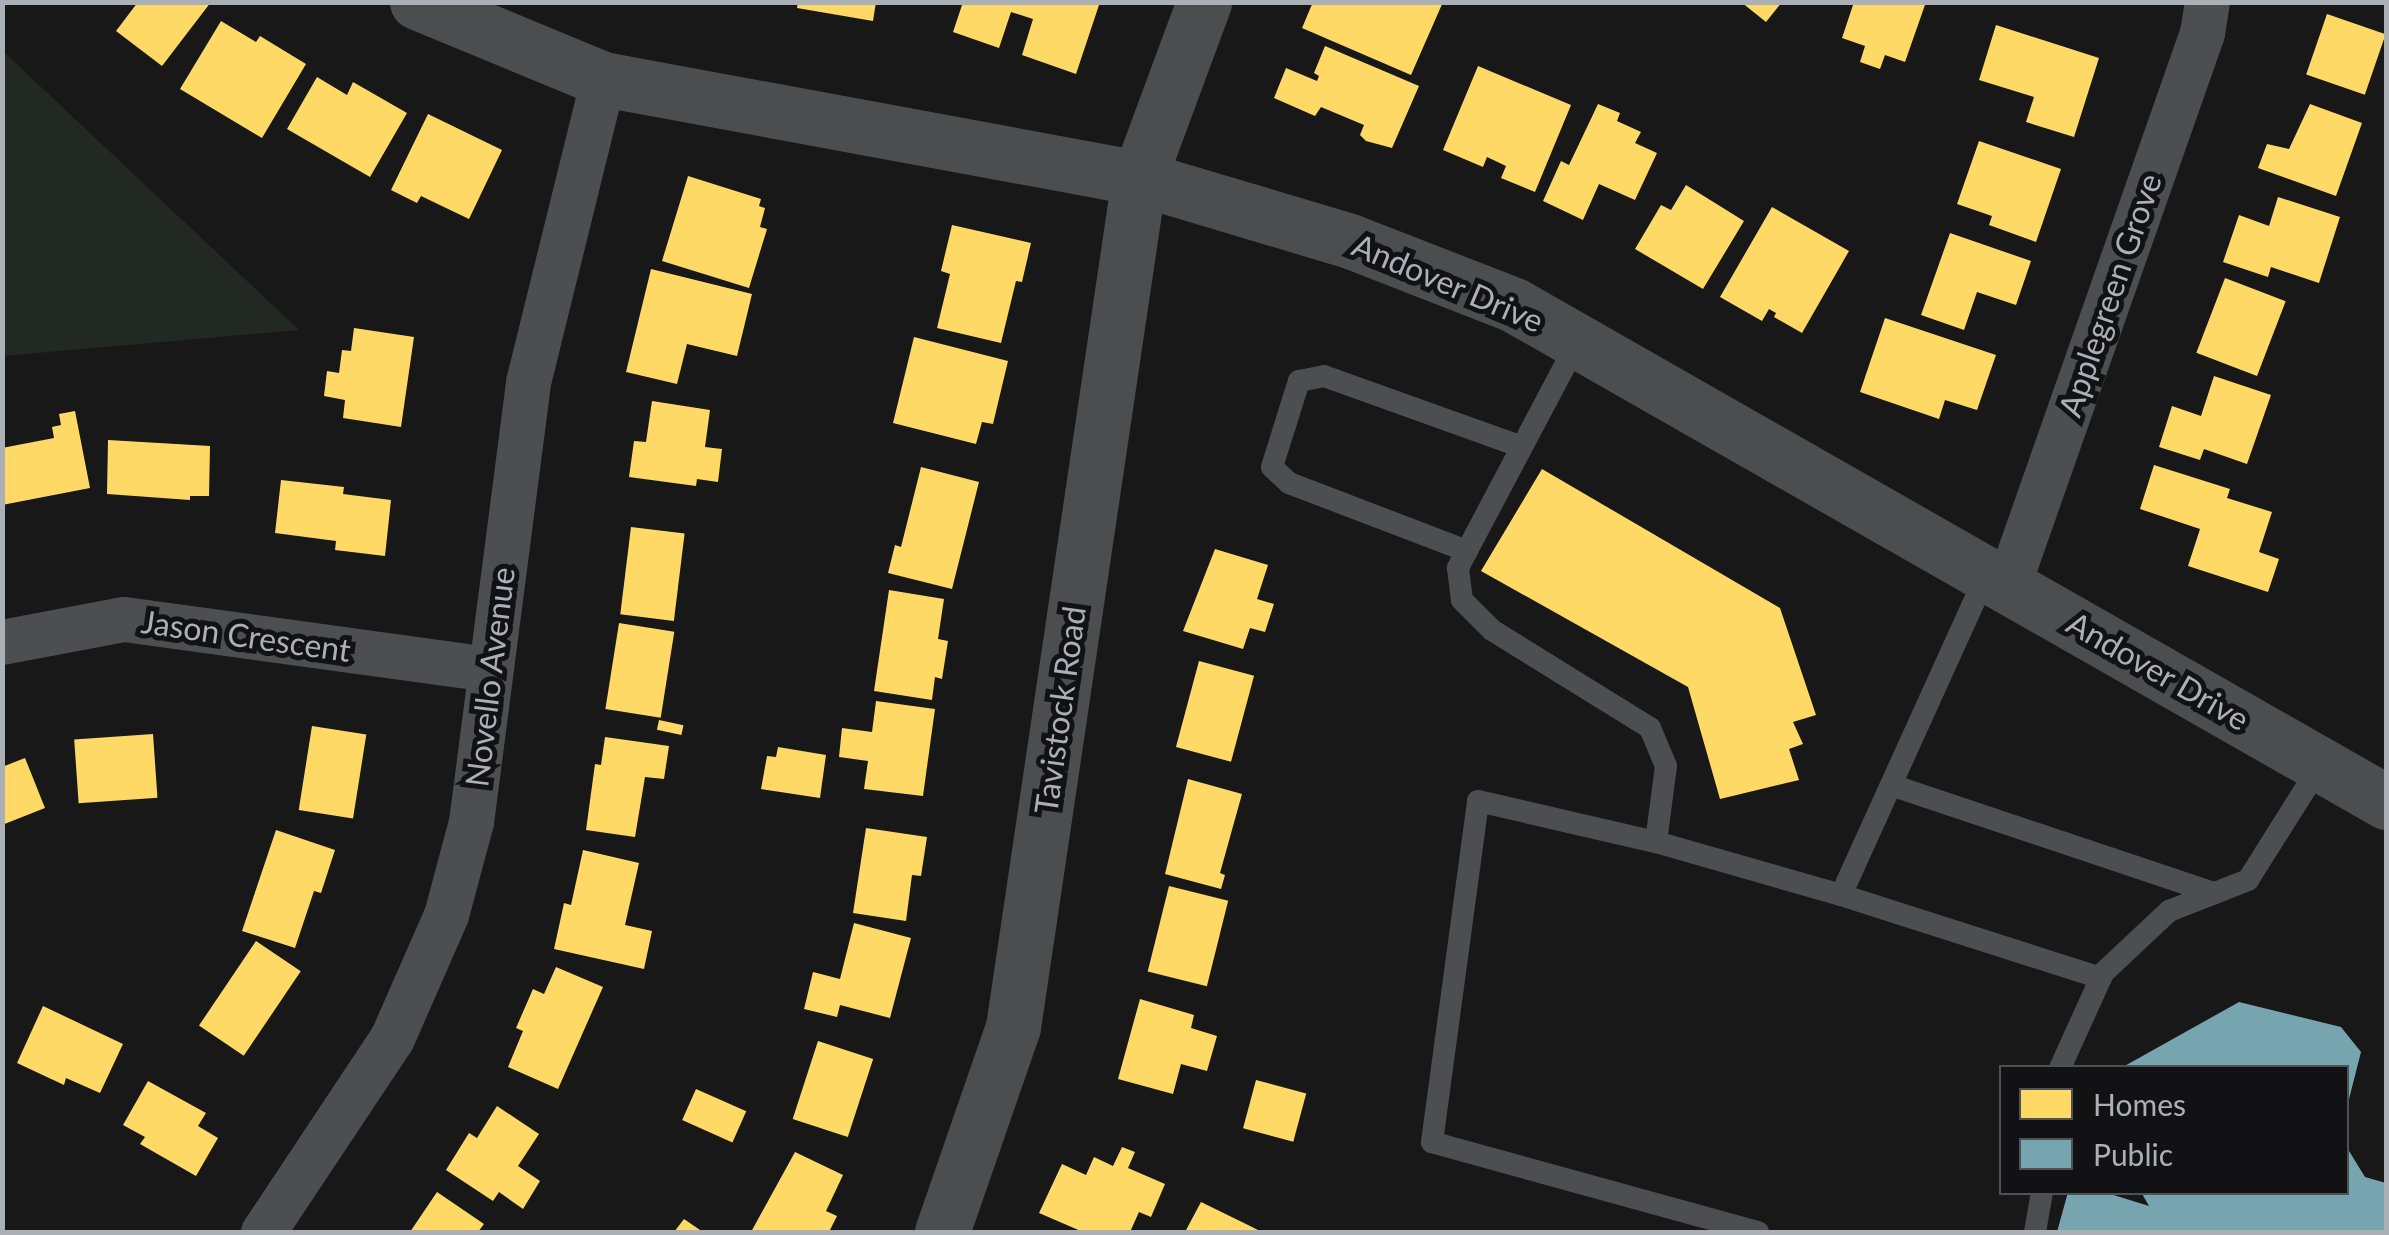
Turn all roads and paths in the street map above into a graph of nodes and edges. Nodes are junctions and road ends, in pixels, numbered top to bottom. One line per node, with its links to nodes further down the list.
1 (417, 2): 4 (street, Andover Drive)
2 (1204, 2): 5 (street, Tavistock Road)
3 (2206, 2): 9 (street, Applegreen Grove)
4 (604, 79): 5 (street, Andover Drive); 11 (street, Novello Avenue)
5 (1138, 178): 6 (street, Andover Drive); 22 (street, Tavistock Road)
6 (1578, 341): 7 (lane); 9 (street, Andover Drive)
7 (1522, 447): 8 (lane); 8 (lane)
8 (1467, 551): 15 (lane)
9 (1997, 579): 12 (street, Andover Drive); 13 (lane)
10 (2, 642): 11 (street, Jason Crescent)
11 (491, 669): 21 (street, Novello Avenue)
12 (2321, 764): 14 (street, Andover Drive); 16 (lane)
13 (1892, 785): 16 (lane); 17 (lane)
14 (2386, 802)
15 (1656, 842): 17 (lane); 23 (lane)
16 (2214, 893): 18 (lane)
17 (1841, 896): 18 (lane)
18 (2101, 978): 19 (lane)
19 (2061, 1065)
20 (2041, 1195): 24 (lane)
21 (262, 1232)
22 (942, 1232)
23 (1758, 1232)
24 (2035, 1232)

